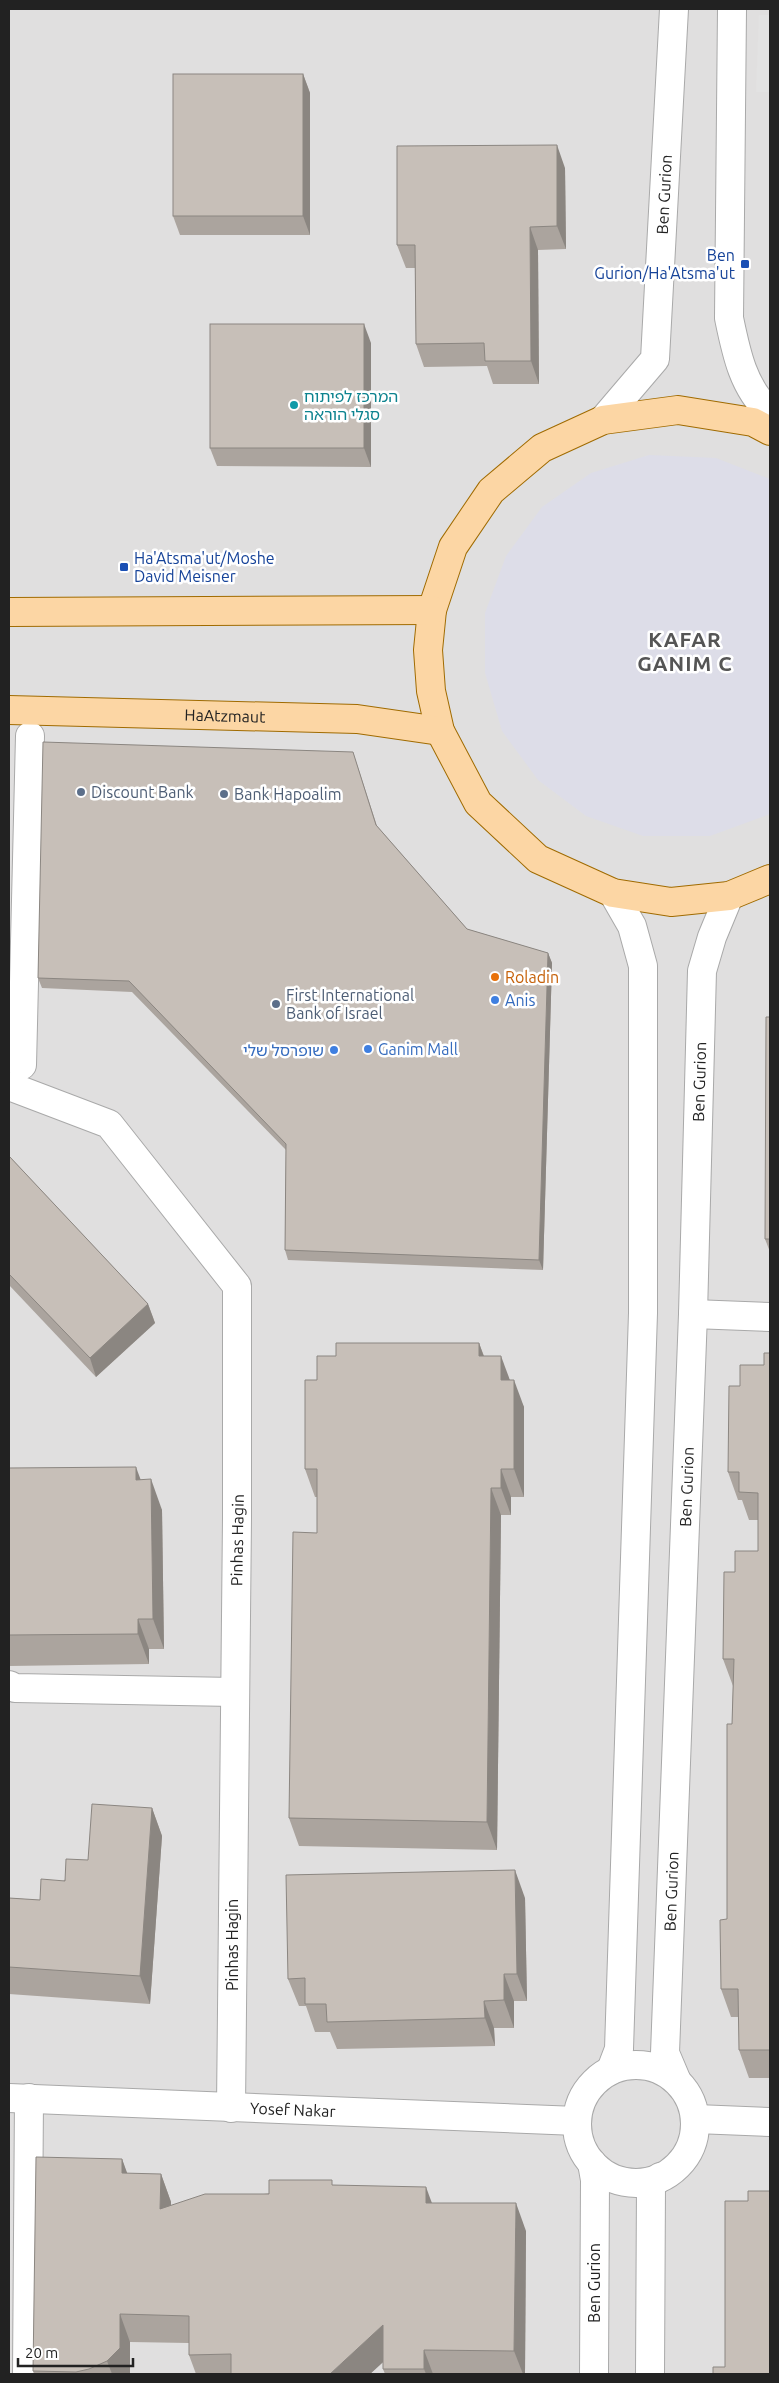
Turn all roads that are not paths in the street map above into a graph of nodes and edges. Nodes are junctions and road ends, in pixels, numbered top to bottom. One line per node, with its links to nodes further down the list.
1 (674, 9): 4 (street, Ben Gurion)
2 (732, 9): 3 (street)
3 (770, 412)
4 (603, 420): 5 (main road); 6 (main road)
5 (770, 430)
6 (432, 610): 7 (main road); 9 (main road)
7 (9, 612)
8 (9, 710): 9 (main road, HaAtzmaut)
9 (440, 731): 12 (main road)
10 (30, 736): 14 (street)
11 (770, 879): 13 (main road)
12 (612, 893): 13 (main road); 19 (street)
13 (729, 896): 15 (street, Ben Gurion)
14 (15, 1075): 18 (street, Pinhas Hagin)
15 (694, 1314): 16 (street); 20 (street, Ben Gurion)
16 (770, 1317)
17 (9, 1685): 18 (street)
18 (234, 1692): 22 (street, Pinhas Hagin)
19 (612, 2070): 20 (street); 24 (street)
20 (676, 2079): 23 (street)
21 (19, 2098): 22 (street, Yosef Nakar); 28 (street)
22 (231, 2108): 24 (street, Yosef Nakar)
23 (696, 2119): 25 (street); 27 (street)
24 (577, 2121): 26 (street)
25 (770, 2122)
26 (592, 2163): 27 (street); 29 (street, Ben Gurion)
27 (660, 2178): 30 (street)
28 (27, 2374)
29 (594, 2374)
30 (650, 2374)

